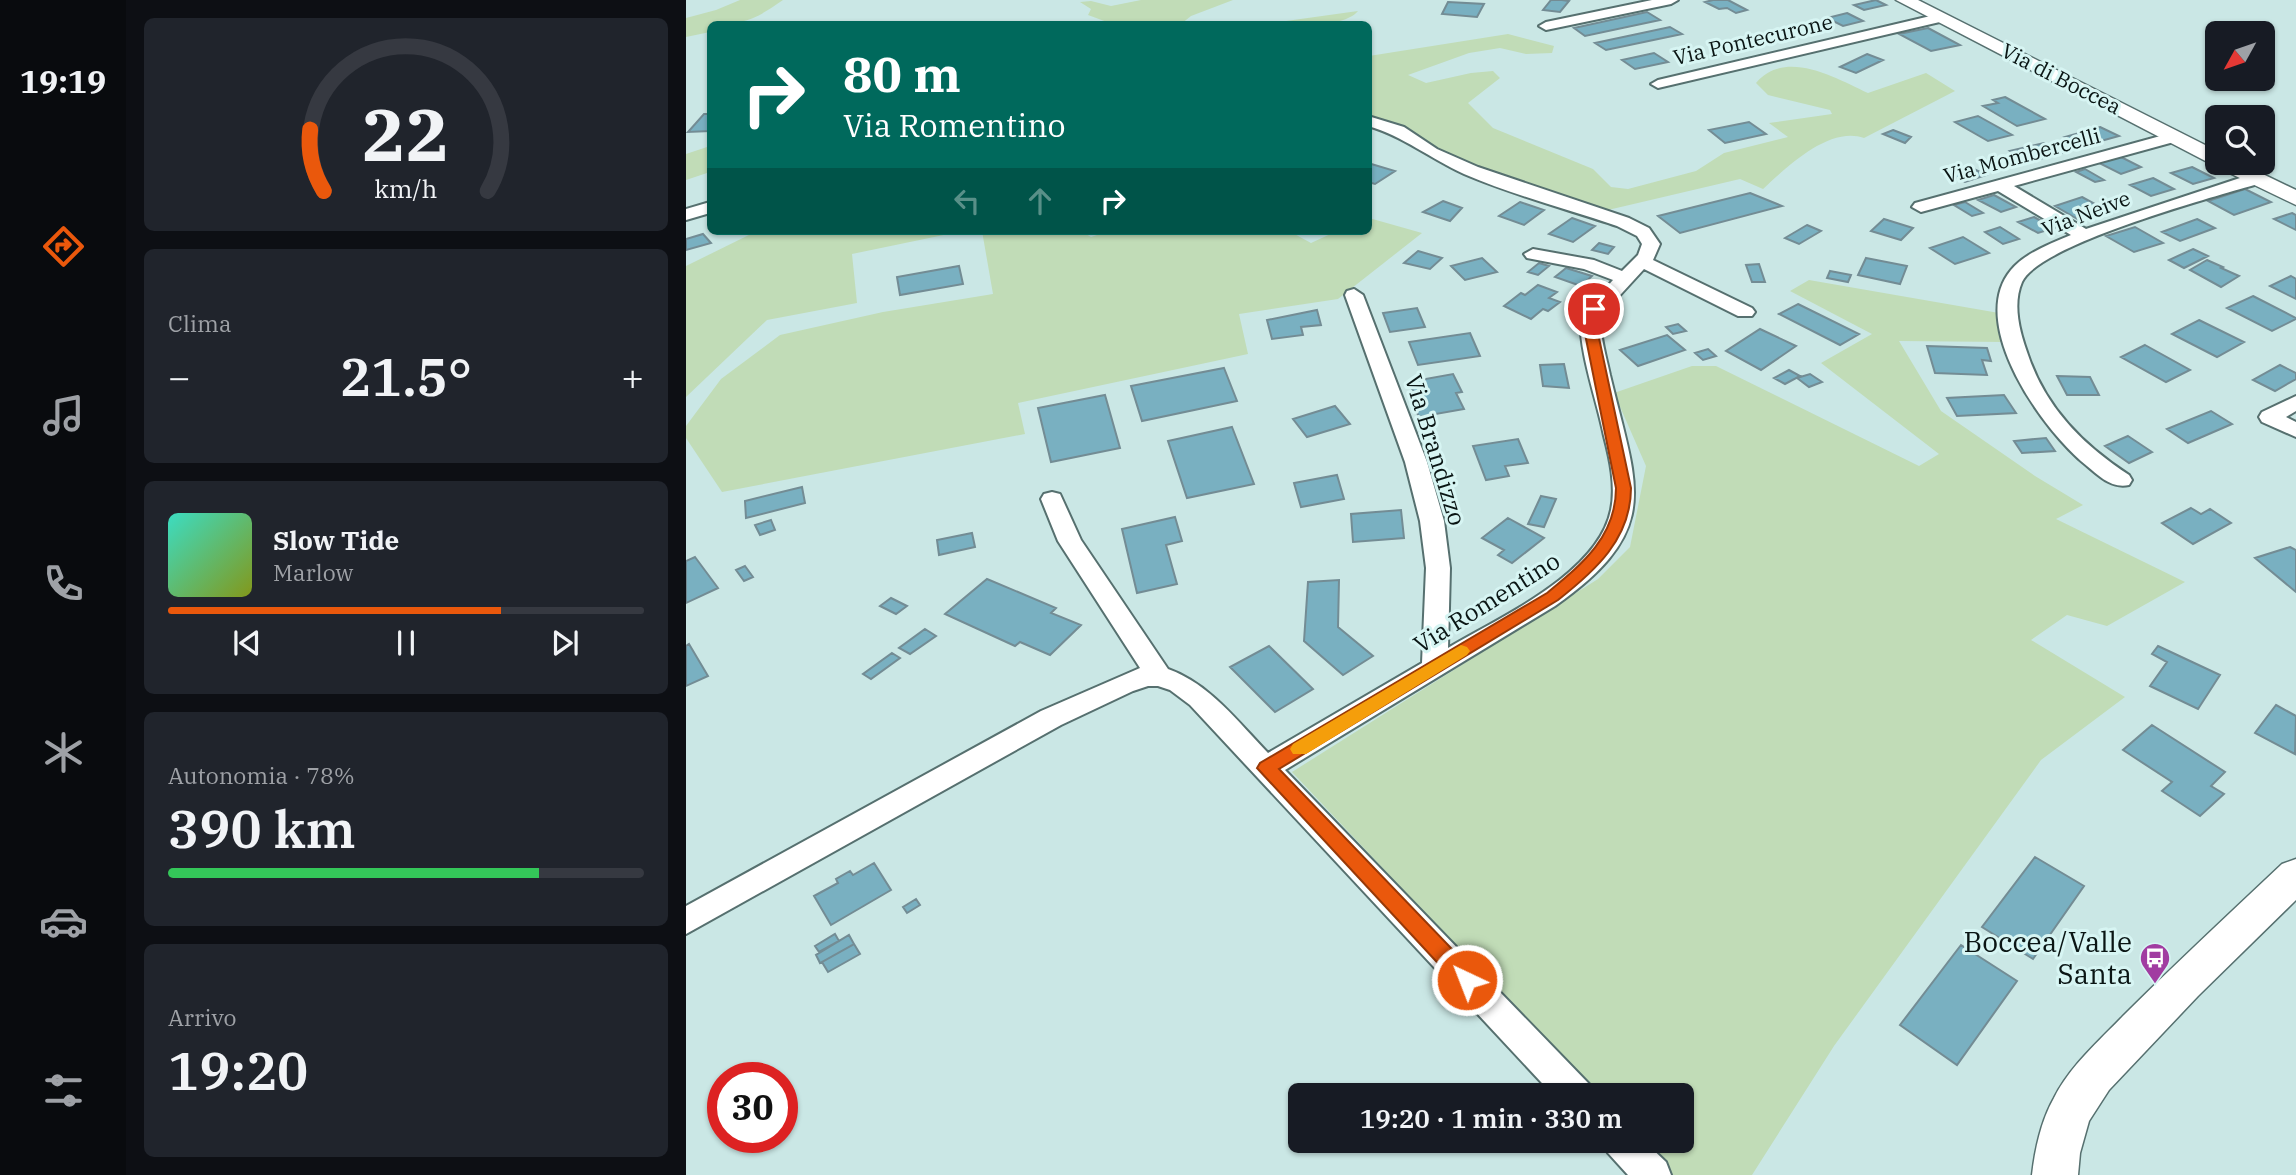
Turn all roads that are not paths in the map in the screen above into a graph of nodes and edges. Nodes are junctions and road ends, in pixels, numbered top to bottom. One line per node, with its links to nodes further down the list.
1 (1671, 0): 4 (street)
2 (1905, 0): 3 (street, Via di Boccea)
3 (1939, 18): 5 (street, Via Pontecurone); 7 (street, Via di Boccea)
4 (1546, 26)
5 (1658, 84)
6 (1372, 122): 18 (street)
7 (2175, 138): 8 (street, Via di Boccea); 11 (street, Via Mombercelli)
8 (2205, 153)
9 (2247, 175): 10 (street)
10 (2255, 179): 12 (street); 16 (street, Via Neive)
11 (2000, 185): 13 (street, Via Mombercelli); 16 (street)
12 (2296, 198)
13 (1921, 207)
14 (707, 208): 15 (street)
15 (686, 215)
16 (2085, 236): 24 (street, Via Neive)
17 (1533, 254): 19 (street)
18 (1642, 261): 19 (street, Via Romentino); 21 (street)
19 (1624, 278): 26 (street, Via Romentino)
20 (1354, 295): 26 (street, Via Brandizzo)
21 (1745, 312)
22 (2296, 402): 23 (street)
23 (2296, 431)
24 (2121, 480)
25 (1052, 499): 27 (street)
26 (1435, 667): 28 (street, Via Romentino)
27 (1159, 676): 28 (street); 30 (street)
28 (1266, 768): 31 (street)
29 (2296, 875): 34 (street)
30 (686, 921)
31 (1565, 1083)
32 (1632, 1153): 33 (street)
33 (1653, 1175)
34 (2055, 1175)

